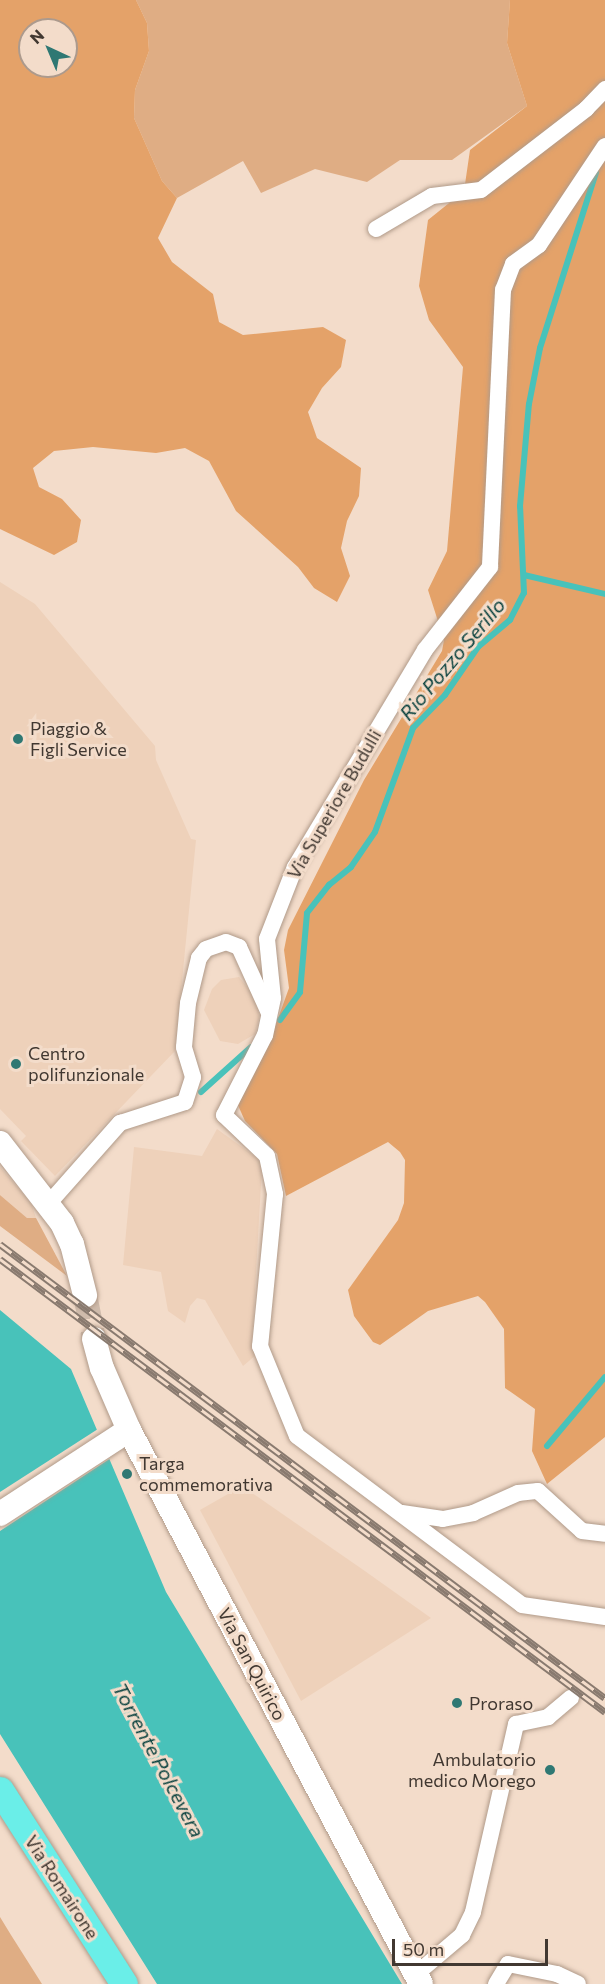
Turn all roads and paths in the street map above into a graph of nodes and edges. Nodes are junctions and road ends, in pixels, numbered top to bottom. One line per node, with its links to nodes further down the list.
1 (605, 89): 3 (street)
2 (605, 146): 4 (street, Via Superiore Budulli)
3 (376, 229)
4 (269, 1013): 6 (street); 10 (street, Via Superiore Budulli)
5 (0, 1143): 6 (main road)
6 (50, 1202): 7 (main road)
7 (85, 1295)
8 (94, 1339): 9 (main road, Via San Quirico)
9 (129, 1430): 11 (main road); 16 (main road, Via San Quirico)
10 (399, 1513): 12 (street); 13 (street)
11 (0, 1514)
12 (605, 1534)
13 (605, 1617)
14 (571, 1698): 16 (street)
15 (0, 1790): 17 (main road, Via Romairone)
16 (418, 1980)
17 (124, 1984)
18 (496, 1984): 19 (street)
19 (578, 1984)

